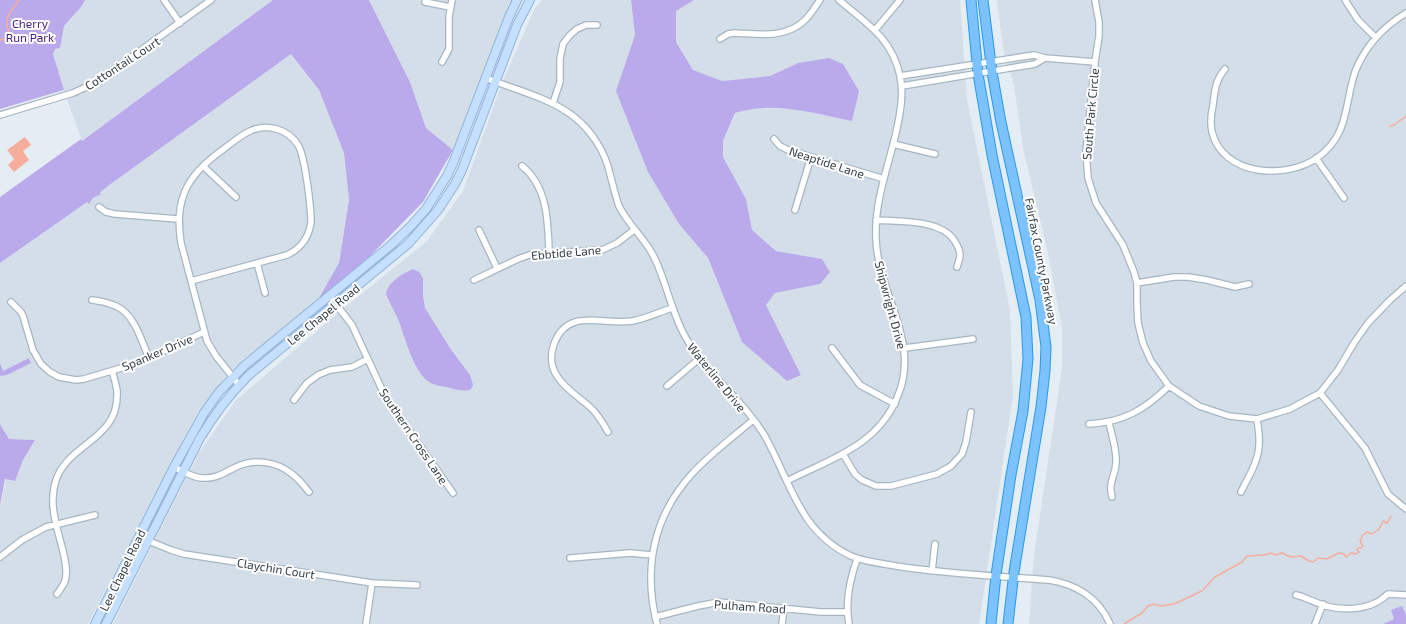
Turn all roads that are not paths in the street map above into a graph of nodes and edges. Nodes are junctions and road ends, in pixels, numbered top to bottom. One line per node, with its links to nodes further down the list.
1 (164, 0): 16 (street)
2 (211, 0): 16 (street, Cottontail Court)
3 (452, 0): 14 (street)
4 (517, 0): 13 (street); 30 (main road, Lee Chapel Road)
5 (820, 0): 20 (street)
6 (839, 0): 18 (street, Shipwright Drive)
7 (900, 0): 18 (street)
8 (971, 0): 25 (highway)
9 (983, 0): 22 (highway, Fairfax County Parkway)
10 (1096, 0): 24 (street, South Park Circle)
11 (1345, 0): 19 (street)
12 (425, 2): 14 (street)
13 (528, 3): 31 (main road, Lee Chapel Road)
14 (450, 7): 23 (street)
15 (1406, 13): 19 (street)
16 (180, 23): 34 (street, Cottontail Court)
17 (597, 25): 33 (street)
18 (875, 30): 29 (street, Shipwright Drive)
19 (1375, 37): 39 (street)
20 (720, 39)
21 (1046, 58): 22 (street); 24 (street); 27 (street)
22 (991, 61): 25 (street); 27 (highway, Fairfax County Parkway)
23 (442, 62)
24 (1095, 62): 57 (street, South Park Circle)
25 (976, 64): 28 (highway); 29 (street)
26 (1225, 69): 39 (street)
27 (992, 72): 28 (street); 107 (highway, Fairfax County Parkway)
28 (978, 74): 32 (street); 106 (highway)
29 (900, 76): 32 (street, Shipwright Drive)
30 (486, 78): 31 (street, Waterline Drive); 61 (main road, Lee Chapel Road)
31 (495, 82): 33 (street, Waterline Drive); 64 (main road, Lee Chapel Road)
32 (902, 86): 36 (street, Shipwright Drive)
33 (553, 103): 50 (street, Waterline Drive)
34 (0, 115)
35 (774, 139): 38 (street, Neaptide Lane)
36 (893, 144): 37 (street); 42 (street, Shipwright Drive)
37 (935, 154)
38 (811, 158): 42 (street, Neaptide Lane); 46 (street)
39 (1316, 158): 44 (street)
40 (203, 166): 43 (street); 47 (street); 52 (street)
41 (522, 166): 51 (street)
42 (884, 179): 48 (street, Shipwright Drive)
43 (236, 197)
44 (1344, 198)
45 (99, 207): 47 (street)
46 (795, 210)
47 (178, 219): 56 (street)
48 (876, 220): 53 (street); 69 (street, Shipwright Drive)
49 (479, 230): 54 (street)
50 (634, 230): 51 (street, Ebbtide Lane); 65 (street, Waterline Drive)
51 (549, 253): 54 (street, Ebbtide Lane)
52 (257, 264): 56 (street); 60 (street)
53 (958, 267)
54 (497, 268): 55 (street, Ebbtide Lane)
55 (474, 280)
56 (191, 281): 66 (street)
57 (1137, 283): 58 (street); 77 (street, South Park Circle)
58 (1249, 284)
59 (1406, 286): 78 (street, South Park Circle)
60 (265, 293)
61 (329, 295): 64 (street, Southern Cross Lane); 74 (main road, Lee Chapel Road)
62 (92, 300): 70 (street)
63 (11, 302): 73 (street, Spanker Drive)
64 (336, 303): 72 (street, Southern Cross Lane); 75 (main road, Lee Chapel Road)
65 (672, 308): 71 (street, Waterline Drive); 86 (street)
66 (204, 332): 70 (street, Spanker Drive); 74 (street)
67 (973, 339): 69 (street)
68 (832, 348): 80 (street)
69 (905, 348): 80 (street, Shipwright Drive)
70 (149, 358): 73 (street, Spanker Drive)
71 (700, 358): 76 (street); 83 (street, Waterline Drive)
72 (368, 359): 79 (street); 93 (street, Southern Cross Lane)
73 (112, 370): 97 (street)
74 (232, 377): 75 (street); 88 (main road, Lee Chapel Road)
75 (239, 385): 89 (main road, Lee Chapel Road)
76 (667, 386)
77 (1168, 386): 82 (street, South Park Circle); 84 (street)
78 (1320, 393): 82 (street, South Park Circle); 95 (street)
79 (294, 400)
80 (894, 404): 87 (street, Shipwright Drive)
81 (971, 412): 87 (street)
82 (1257, 419): 92 (street)
83 (753, 420): 90 (street, Waterline Drive); 101 (street)
84 (1109, 423): 85 (street); 94 (street)
85 (1089, 424)
86 (608, 432)
87 (843, 454): 90 (street, Shipwright Drive)
88 (174, 467): 89 (street); 98 (main road, Lee Chapel Road)
89 (183, 472): 91 (street); 99 (main road, Lee Chapel Road)
90 (787, 481): 104 (street, Waterline Drive)
91 (309, 492)
92 (1241, 492)
93 (453, 493)
94 (1112, 497)
95 (1406, 509)
96 (95, 515): 97 (street)
97 (56, 524): 102 (street); 110 (street)
98 (138, 537): 99 (street, Claychin Court); 117 (main road, Lee Chapel Road)
99 (148, 542): 108 (street, Claychin Court); 118 (main road, Lee Chapel Road)
100 (935, 544): 105 (street)
101 (652, 555): 103 (street); 116 (street)
102 (0, 558)
103 (570, 558)
104 (857, 559): 105 (street, Waterline Drive); 115 (street)
105 (932, 571): 106 (street, Waterline Drive)
106 (996, 575): 107 (street, Waterline Drive); 123 (highway)
107 (1014, 577): 124 (highway, Fairfax County Parkway); 125 (street, Waterline Drive)
108 (372, 583): 109 (street, Claychin Court); 119 (street)
109 (417, 586)
110 (57, 594)
111 (1406, 594): 113 (street)
112 (1296, 595): 113 (street)
113 (1323, 604): 126 (street)
114 (784, 608): 115 (street, Pulham Road); 116 (street, Pulham Road); 121 (street)
115 (847, 612): 122 (street)
116 (655, 617): 120 (street)
117 (95, 624)
118 (106, 624)
119 (366, 624)
120 (657, 624)
121 (782, 624)
122 (849, 624)
123 (991, 624)
124 (1008, 624)
125 (1110, 624)
126 (1315, 624)

